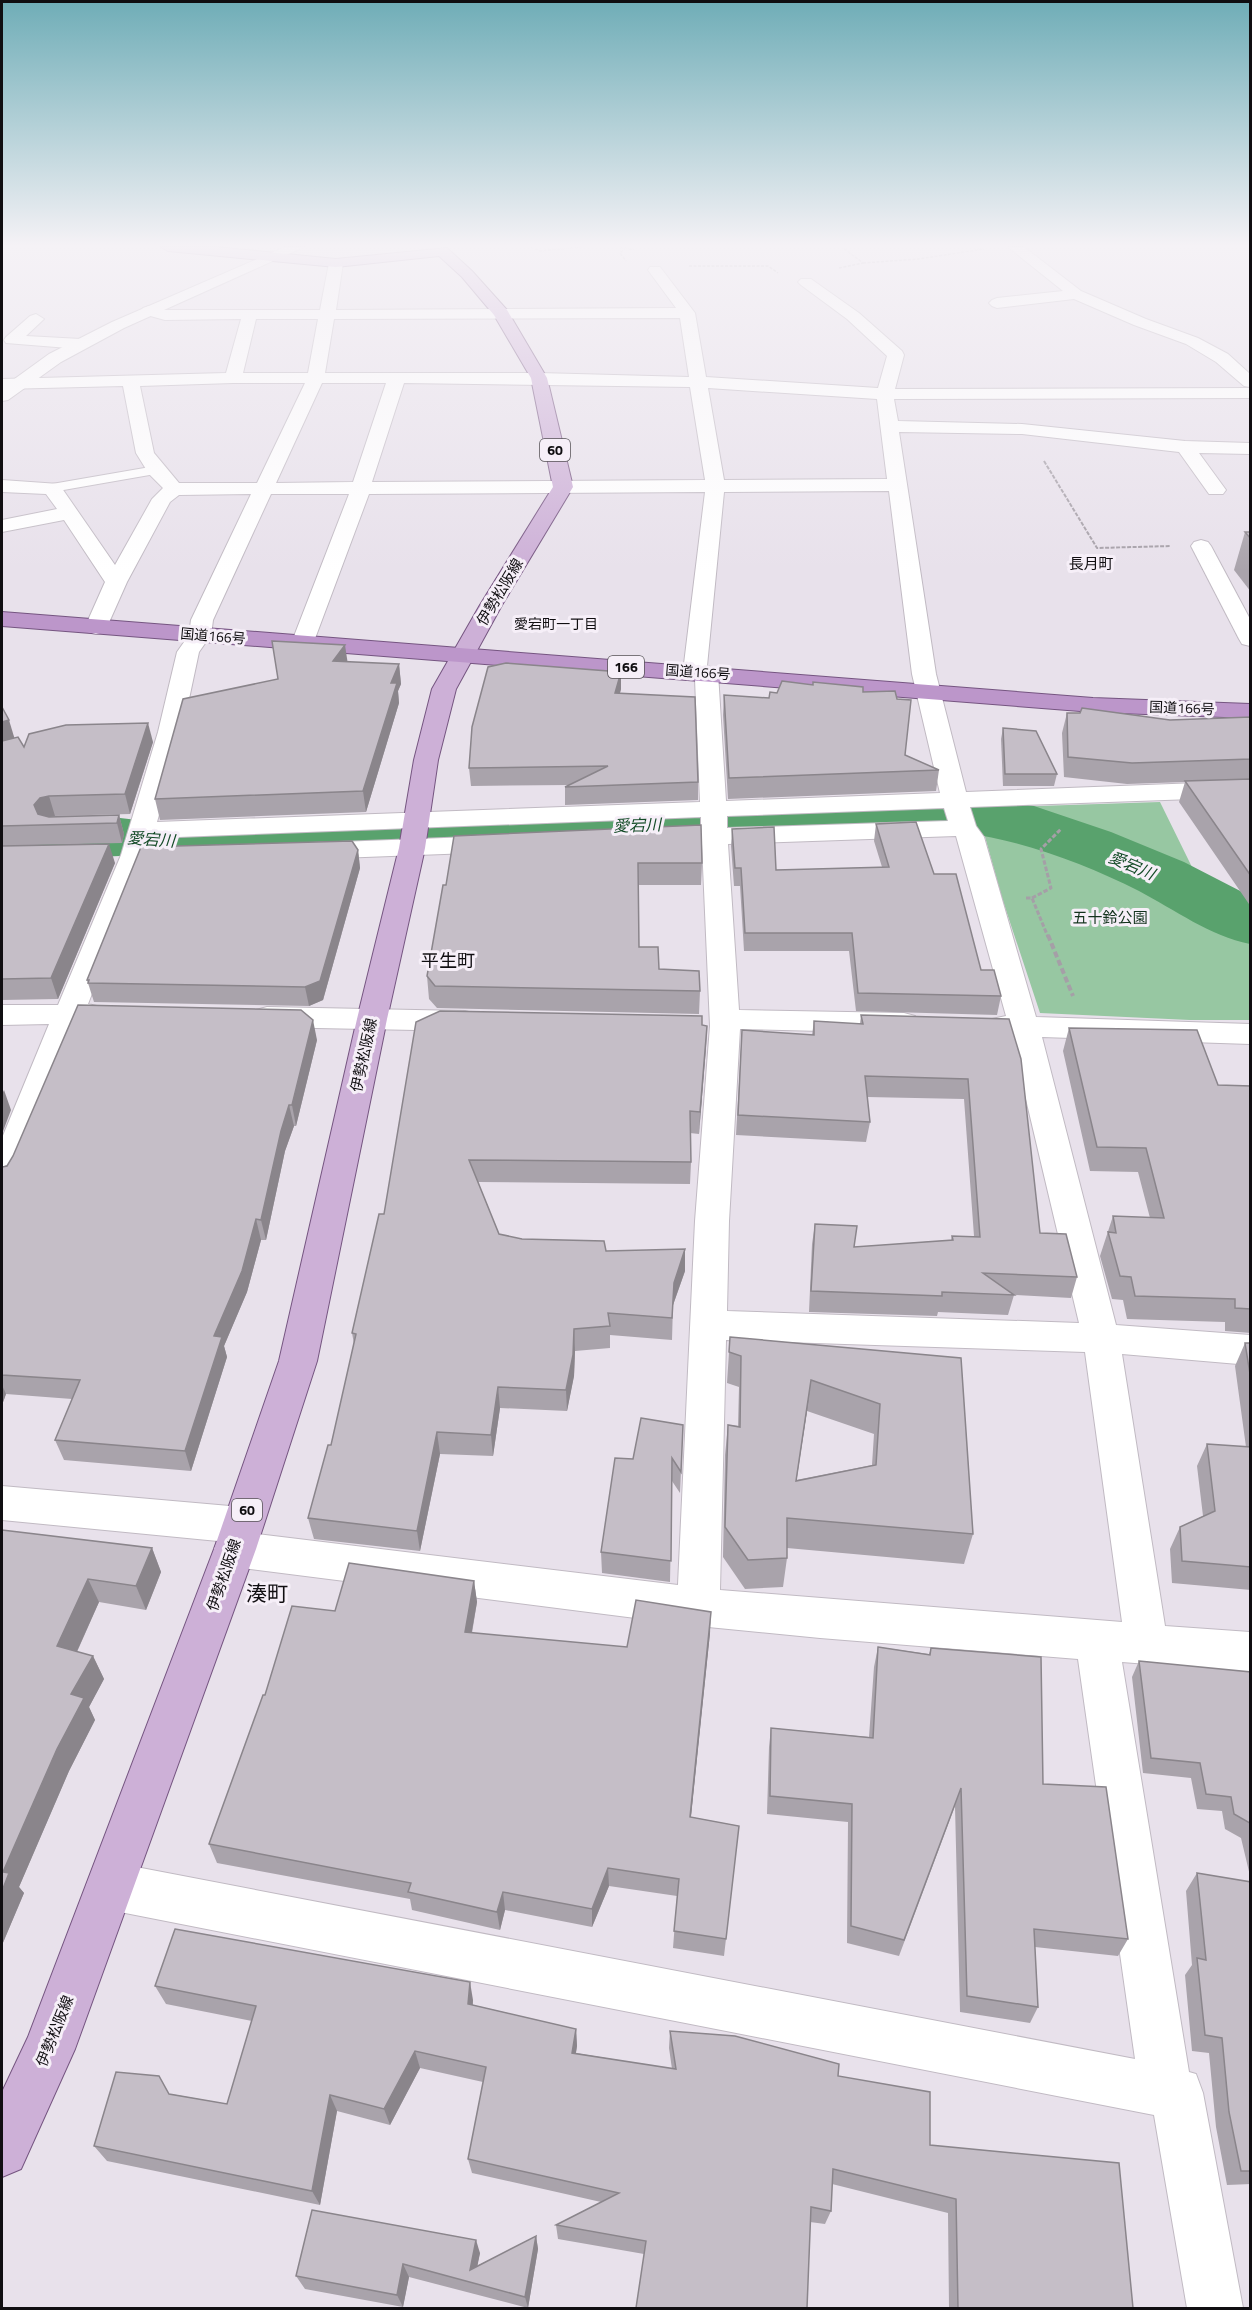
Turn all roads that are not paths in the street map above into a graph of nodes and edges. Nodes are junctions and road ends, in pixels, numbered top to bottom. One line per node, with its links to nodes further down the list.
1 (61, 355): 13 (street)
2 (239, 355): 9 (street)
3 (320, 355): 10 (street)
4 (525, 355): 11 (main road, 60)
5 (695, 355): 14 (street)
6 (896, 355): 18 (street)
7 (1216, 355): 15 (street)
8 (397, 377): 10 (street); 11 (street); 30 (street)
9 (233, 378): 10 (street); 12 (street)
10 (316, 378): 29 (street)
11 (538, 378): 14 (street); 27 (main road, 60)
12 (130, 380): 13 (street); 23 (street)
13 (24, 382): 16 (street); 19 (street)
14 (700, 382): 18 (street); 26 (street)
15 (1251, 382)
16 (2, 384)
17 (1251, 393): 18 (street)
18 (885, 394): 20 (street)
19 (2, 396)
20 (888, 426): 21 (street); 24 (street)
21 (1185, 447): 22 (street); 32 (street)
22 (1251, 448)
23 (156, 470): 28 (lane); 31 (street)
24 (898, 484): 26 (street); 44 (street)
25 (2, 486): 28 (street)
26 (716, 486): 27 (street); 43 (street)
27 (563, 487): 30 (street); 42 (main road, 伊勢松阪線 / 60)
28 (52, 488): 33 (street)
29 (266, 488): 30 (street); 31 (street); 39 (street)
30 (361, 488): 41 (street)
31 (174, 489): 36 (street)
32 (1216, 490)
33 (68, 513): 34 (street); 36 (street)
34 (2, 526)
35 (1201, 546): 40 (street)
36 (116, 582): 38 (street)
37 (2, 619): 38 (highway, 国道166号 / 166)
38 (96, 627): 39 (highway, 国道166号 / 166)
39 (200, 635): 41 (highway, 国道166号 / 166); 51 (street)
40 (1251, 639)
41 (302, 644): 42 (highway, 国道166号 / 166)
42 (463, 656): 43 (highway, 国道166号 / 166); 49 (main road, 伊勢松阪線 / 60)
43 (701, 672): 44 (highway, 国道166号 / 166); 48 (street)
44 (928, 691): 45 (highway, 国道166号 / 166); 47 (street)
45 (1251, 711)
46 (1251, 789): 47 (street)
47 (958, 811): 48 (street); 63 (street)
48 (713, 822): 49 (street); 50 (street); 60 (street)
49 (414, 833): 51 (street); 52 (street); 53 (street); 58 (main road, 伊勢松阪線 / 60)
50 (632, 839)
51 (137, 840): 54 (street)
52 (516, 844)
53 (282, 852)
54 (69, 1013): 55 (street); 56 (street); 65 (street)
55 (115, 1014)
56 (2, 1015)
57 (243, 1016): 58 (street)
58 (372, 1019): 59 (street); 70 (main road, 伊勢松阪線 / 60)
59 (489, 1021)
60 (717, 1024): 61 (street); 66 (street)
61 (931, 1024)
62 (977, 1024): 63 (street)
63 (1024, 1027): 64 (street); 67 (street)
64 (1251, 1034)
65 (2, 1176)
66 (709, 1325): 67 (street); 71 (street)
67 (1101, 1338): 68 (street); 73 (street)
68 (1251, 1350)
69 (2, 1503): 70 (street)
70 (238, 1537): 71 (street); 75 (main road, 伊勢松阪線 / 60)
71 (698, 1607): 72 (street)
72 (1097, 1640): 73 (street); 76 (street)
73 (1147, 1645): 74 (street)
74 (1251, 1652)
75 (110, 1886): 76 (street); 77 (main road, 伊勢松阪線 / 60)
76 (1166, 2091): 78 (street)
77 (2, 2150)
78 (1215, 2308)

